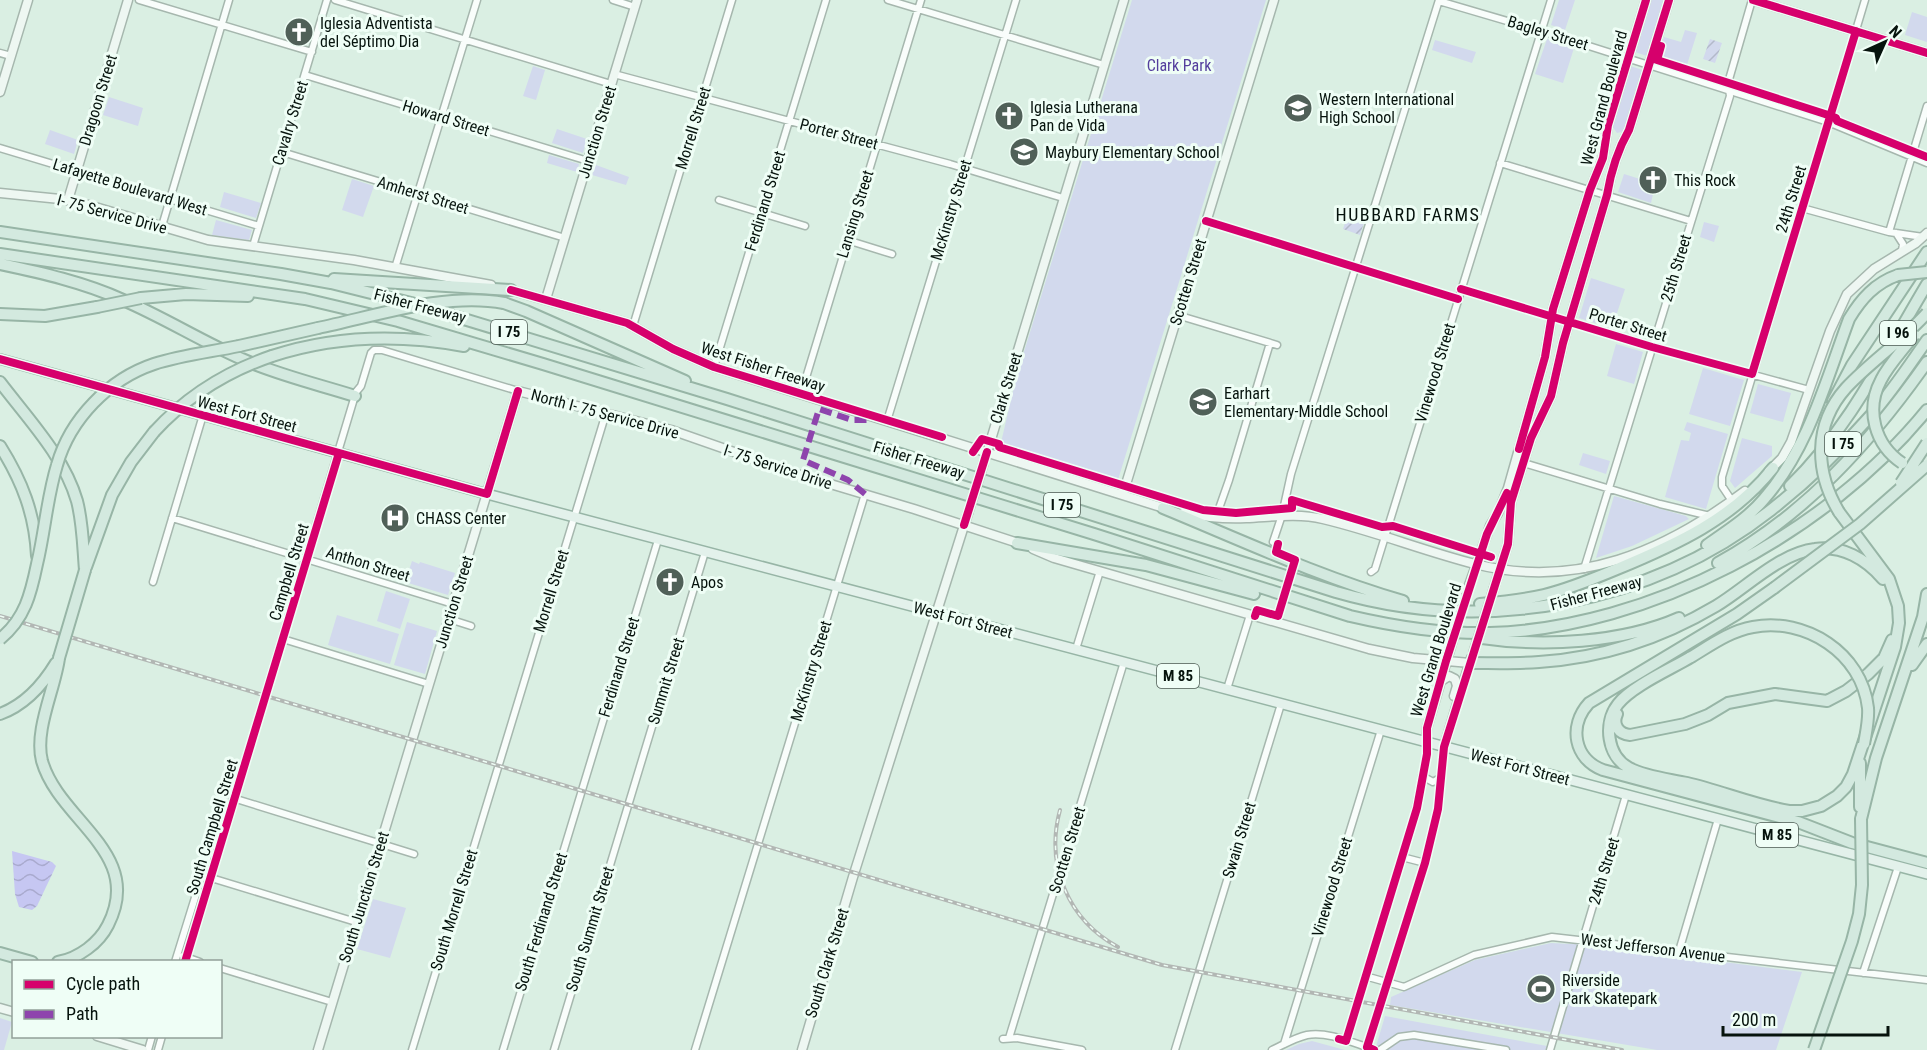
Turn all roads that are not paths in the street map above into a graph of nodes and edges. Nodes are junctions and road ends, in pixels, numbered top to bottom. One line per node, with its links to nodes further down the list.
1 (28, 0): 32 (street)
2 (128, 0): 54 (street, Dragoon Street)
3 (139, 0): 24 (street)
4 (229, 0): 24 (street)
5 (327, 0): 30 (street, Cavalry Street)
6 (335, 0): 28 (street)
7 (477, 0): 28 (street)
8 (613, 0): 22 (street)
9 (732, 0): 41 (street, Morrell Street)
10 (826, 0): 44 (street, Ferdinand Street)
11 (888, 0): 23 (street)
12 (921, 0): 23 (street, Lansing Street)
13 (1016, 0): 27 (street, McKinstry Street)
14 (1124, 0): 35 (street, Clark Street)
15 (1274, 0): 65 (street, Scotten Street)
16 (1439, 0): 25 (street, Bagley Street); 84 (street)
17 (1551, 0): 25 (street, Vinewood Street)
18 (1646, 0): 33 (street, West Grand Boulevard)
19 (1669, 0): 34 (street, West Grand Boulevard)
20 (1752, 0): 26 (street); 39 (street, 25th Street)
21 (1865, 0): 26 (street, 24th Street)
22 (636, 3): 36 (street, Junction Street)
23 (918, 9): 27 (street); 46 (street, Lansing Street)
24 (221, 25): 30 (street); 60 (street)
25 (1542, 31): 33 (street, Bagley Street); 51 (street, Vinewood Street)
26 (1856, 31): 31 (street); 45 (street, 24th Street)
27 (1005, 35): 35 (street); 53 (street, McKinstry Street)
28 (465, 39): 38 (street); 43 (street)
29 (0, 52): 32 (street)
30 (312, 52): 37 (street, Cavalry Street)
31 (1927, 53)
32 (11, 56): 40 (street)
33 (1628, 57): 34 (street, Bagley Street); 55 (street, West Grand Boulevard)
34 (1649, 64): 39 (street, Bagley Street); 58 (street, West Grand Boulevard)
35 (1104, 65): 59 (street, Clark Street)
36 (614, 74): 38 (street, Junction Street); 41 (street, Porter Street)
37 (305, 75): 43 (street, Howard Street); 48 (street, Cavalry Street)
38 (612, 84): 50 (street, Junction Street)
39 (1729, 90): 45 (street, Bagley Street); 66 (street, 25th Street)
40 (0, 92)
41 (702, 98): 44 (street, Porter Street); 99 (street, Morrell Street)
42 (1927, 106): 49 (street)
43 (442, 117): 50 (street, Howard Street); 57 (street)
44 (789, 121): 46 (street, Porter Street); 64 (street, Ferdinand Street)
45 (1828, 122): 49 (street, Bagley Street); 63 (street, 24th Street)
46 (877, 144): 53 (street, Porter Street); 75 (street, Lansing Street)
47 (0, 148): 54 (street, Lafayette Boulevard West)
48 (282, 152): 57 (street, Amherst Street); 69 (street, Cavalry Street)
49 (1912, 157): 52 (street, Bagley Street); 72 (street)
50 (588, 161): 74 (street, Junction Street)
51 (1500, 163): 55 (street); 89 (street, Vinewood Street)
52 (1927, 163)
53 (964, 168): 59 (street, Porter Street); 117 (street, McKinstry Street)
54 (77, 171): 60 (street, Lafayette Boulevard West); 61 (street, Dragoon Street)
55 (1590, 190): 58 (street); 97 (street, West Grand Boulevard)
56 (0, 193): 61 (street, I- 75 Service Drive)
57 (418, 194): 74 (street, Amherst Street); 85 (street)
58 (1607, 195): 66 (street); 98 (street, West Grand Boulevard)
59 (1063, 198): 123 (street, Clark Street)
60 (169, 199): 68 (street); 69 (street, Lafayette Boulevard West)
61 (68, 200): 68 (street, I- 75 Service Drive)
62 (719, 200): 64 (street)
63 (1802, 208): 72 (street); 106 (street, 24th Street)
64 (761, 213): 70 (street); 105 (street, Ferdinand Street)
65 (1206, 221): 84 (street); 96 (street, Scotten Street)
66 (1691, 221): 101 (street, 25th Street)
67 (0, 225): 76 (highway)
68 (162, 226): 77 (street, I- 75 Service Drive)
69 (259, 226): 77 (street, Cavalry Street)
70 (805, 226)
71 (0, 232): 76 (highway, Fisher Freeway / I 75)
72 (1893, 233): 73 (street); 78 (street)
73 (1925, 235): 78 (street, West Fisher Freeway)
74 (565, 238): 92 (street, Junction Street)
75 (848, 240): 81 (street); 110 (street, Lansing Street)
76 (60, 241): 87 (highway, Fisher Freeway / I 75)
77 (253, 246): 82 (street, I- 75 Service Drive)
78 (1902, 252): 108 (street, West Fisher Freeway)
79 (1927, 252): 116 (highway, bridge)
80 (0, 254): 91 (highway, Fisher Freeway / I 75)
81 (892, 254)
82 (354, 260): 85 (street, West Fisher Freeway)
83 (0, 264): 111 (highway)
84 (1357, 267): 93 (street); 138 (street)
85 (395, 268): 90 (street, West Fisher Freeway)
86 (1927, 272): 159 (highway, bridge)
87 (291, 276): 90 (highway); 112 (highway, Fisher Freeway / I 75)
88 (1927, 284): 145 (highway, I 96)
89 (1461, 289): 93 (street, Vinewood Street); 97 (street, Porter Street)
90 (511, 290): 92 (street, West Fisher Freeway)
91 (305, 299): 94 (highway, bridge); 102 (highway, Fisher Freeway / I 75)
92 (546, 299): 99 (street, West Fisher Freeway)
93 (1458, 299): 146 (street, Vinewood Street)
94 (0, 314)
95 (1927, 314): 116 (highway, bridge); 128 (highway, bridge)
96 (1178, 315): 133 (street, Scotten Street); 141 (street)
97 (1552, 316): 98 (street, Porter Street); 122 (street, West Grand Boulevard)
98 (1570, 322): 101 (street, Porter Street); 122 (street, West Grand Boulevard)
99 (633, 326): 105 (street, West Fisher Freeway)
100 (1927, 340): 145 (highway, Fisher Freeway / I 75)
101 (1652, 347): 106 (street, Porter Street); 129 (street, 25th Street)
102 (515, 356): 155 (highway, bridge); 166 (highway, Fisher Freeway / I 75)
103 (0, 359): 115 (main road, West Fort Street / M 85)
104 (1927, 362): 167 (highway)
105 (714, 367): 110 (street, West Fisher Freeway)
106 (1752, 374): 108 (street, Porter Street); 134 (street, 24th Street)
107 (0, 382): 155 (highway)
108 (1809, 390): 127 (street, West Fisher Freeway)
109 (518, 391): 111 (street, Campbell Street); 114 (street, North I- 75 Service Drive); 131 (street, Junction Street)
110 (801, 394): 117 (street, West Fisher Freeway)
111 (355, 396): 124 (street, Campbell Street)
112 (727, 399): 152 (highway, bridge); 168 (highway, Fisher Freeway / I 75)
113 (1927, 410): 130 (highway, Fisher Freeway / I 75)
114 (606, 413): 119 (street, North I- 75 Service Drive); 140 (street, Morrell Street)
115 (203, 415): 124 (main road, West Fort Street / M 85); 142 (street)
116 (1826, 420): 163 (highway, bridge)
117 (887, 421): 123 (street, West Fisher Freeway)
118 (1927, 421): 130 (highway)
119 (693, 437): 132 (street, I- 75 Service Drive)
120 (1927, 442): 136 (highway, bridge)
121 (0, 446): 152 (highway)
122 (1524, 446): 125 (street, West Grand Boulevard); 153 (street, West Grand Boulevard)
123 (987, 452): 133 (street, West Fisher Freeway); 143 (street, Clark Street, bridge)
124 (339, 453): 131 (main road, West Fort Street / M 85); 151 (street, Campbell Street)
125 (1524, 463): 129 (street); 154 (street, West Grand Boulevard)
126 (1927, 465): 136 (highway, bridge)
127 (1773, 468): 134 (street, West Fisher Freeway); 168 (highway)
128 (1927, 472)
129 (1608, 489): 137 (street); 156 (street, 25th Street)
130 (1846, 489): 167 (highway, Fisher Freeway / I 75)
131 (487, 494): 140 (main road, West Fort Street / M 85); 165 (street, Junction Street)
132 (865, 494): 143 (street); 162 (street, McKinstry Street)
133 (1123, 494): 135 (street, West Fisher Freeway)
134 (1732, 501): 139 (street, West Fisher Freeway)
135 (1163, 508): 141 (street, West Fisher Freeway); 168 (highway)
136 (1879, 508): 211 (highway, bridge)
137 (1690, 511): 139 (street); 144 (street)
138 (1282, 514): 141 (street, West Fisher Freeway); 146 (street, West Fisher Freeway); 148 (street)
139 (1710, 516): 144 (street, West Fisher Freeway)
140 (574, 517): 147 (main road, West Fort Street / M 85); 198 (street, Morrell Street)
141 (1216, 517)
142 (172, 519): 151 (street, Anthon Street); 161 (street)
143 (964, 525): 149 (street); 169 (street, Clark Street)
144 (1693, 526): 156 (street, West Fisher Freeway)
145 (1741, 531): 159 (highway, Fisher Freeway / I 75)
146 (1385, 538): 153 (street, West Fisher Freeway); 158 (street, Vinewood Street)
147 (658, 540): 150 (main road, West Fort Street / M 85); 201 (street, Ferdinand Street)
148 (1273, 542)
149 (1017, 543): 157 (street); 166 (highway)
150 (705, 552): 162 (main road, West Fort Street / M 85); 204 (street, Summit Street)
151 (307, 560): 165 (street, Anthon Street); 177 (street, Campbell Street)
152 (37, 565): 176 (highway, bridge)
153 (1477, 565): 154 (street, West Fisher Freeway); 184 (street, West Grand Boulevard, bridge)
154 (1500, 568): 156 (street, West Fisher Freeway); 182 (street, West Grand Boulevard, bridge)
155 (85, 570): 181 (highway, bridge)
156 (1584, 570)
157 (1100, 571): 170 (street); 179 (street)
158 (1371, 572)
159 (1662, 573): 168 (highway, Fisher Freeway / I 75)
160 (1753, 580): 163 (highway); 175 (highway); 182 (highway)
161 (153, 582)
162 (837, 586): 169 (main road, West Fort Street / M 85); 240 (street, McKinstry Street)
163 (1893, 591): 172 (highway)
164 (1927, 594): 180 (highway)
165 (453, 604): 171 (street, Junction Street)
166 (1313, 605): 175 (highway, Fisher Freeway / I 75)
167 (1638, 605): 175 (highway, Fisher Freeway / I 75)
168 (1440, 610)
169 (938, 613): 179 (main road, West Fort Street / M 85); 215 (street, Clark Street)
170 (1250, 615): 184 (street); 189 (street)
171 (449, 619): 173 (street); 187 (street, Junction Street)
172 (1899, 623): 183 (highway); 183 (highway)
173 (471, 626)
174 (1927, 626): 180 (highway)
175 (1440, 632)
176 (0, 639)
177 (283, 639): 187 (street); 190 (street, Campbell Street)
178 (1927, 644): 188 (highway)
179 (1076, 649): 185 (main road, West Fort Street / M 85)
180 (1912, 650): 188 (highway)
181 (60, 658): 192 (highway); 224 (highway)
182 (1471, 659): 184 (street); 194 (street, West Grand Boulevard)
183 (1693, 660): 206 (highway, bridge)
184 (1446, 661): 186 (street, West Grand Boulevard)
185 (1124, 662): 189 (main road, West Fort Street / M 85); 242 (street, Scotten Street)
186 (1441, 681): 194 (street); 195 (street, West Grand Boulevard)
187 (429, 684): 196 (street, Junction Street)
188 (1901, 684): 206 (highway)
189 (1227, 689): 191 (main road, West Fort Street / M 85)
190 (265, 700): 203 (street, South Campbell Street)
191 (1281, 704): 193 (main road, West Fort Street / M 85); 243 (street, Swain Street)
192 (0, 714)
193 (1381, 730): 195 (main road, West Fort Street / M 85); 233 (street, Vinewood Street)
194 (1448, 732): 197 (street, West Grand Boulevard)
195 (1426, 742): 197 (main road, West Fort Street / M 85); 199 (street, West Grand Boulevard)
196 (411, 743): 207 (street, South Junction Street)
197 (1444, 747): 200 (street, West Grand Boulevard); 202 (main road, West Fort Street / M 85)
198 (497, 770): 237 (street, South Morrell Street)
199 (1422, 776): 200 (street); 209 (street, West Grand Boulevard)
200 (1440, 778): 210 (street, West Grand Boulevard)
201 (580, 795): 238 (street, South Ferdinand Street)
202 (1626, 795): 205 (main road, West Fort Street / M 85); 218 (street, 24th Street)
203 (233, 798): 207 (street); 214 (street, South Campbell Street); 216 (street, South Campbell Street)
204 (627, 809): 239 (street, South Summit Street)
205 (1718, 819): 212 (main road, West Fort Street / M 85); 219 (street)
206 (1861, 819): 248 (highway, bridge)
207 (381, 843): 208 (street); 217 (street, South Junction Street)
208 (414, 854)
209 (1402, 857): 210 (street); 227 (street, West Grand Boulevard)
210 (1425, 863): 229 (street, West Grand Boulevard)
211 (1927, 863)
212 (1898, 867): 213 (main road, West Fort Street / M 85); 226 (street)
213 (1927, 874)
214 (202, 875): 216 (street); 221 (street, South Campbell Street)
215 (853, 877): 241 (street, South Clark Street)
216 (210, 878): 217 (street); 222 (street, South Campbell Street)
217 (357, 922): 230 (street, South Junction Street)
218 (1583, 940): 219 (street, West Jefferson Avenue); 229 (street, West Jefferson Avenue); 247 (street, 24th Street)
219 (1679, 951): 226 (street, West Jefferson Avenue)
220 (0, 953): 223 (highway)
221 (176, 958): 222 (street)
222 (186, 959)
223 (25, 960)
224 (63, 960)
225 (222, 969): 230 (street)
226 (1863, 973): 228 (street, West Jefferson Avenue)
227 (1365, 976): 229 (street, West Jefferson Avenue); 232 (street, West Grand Boulevard)
228 (1927, 980)
229 (1388, 983): 234 (street, West Grand Boulevard)
230 (332, 1002): 236 (street, South Junction Street)
231 (104, 1038): 235 (street)
232 (1346, 1041): 233 (street); 234 (street)
233 (1284, 1044): 244 (street)
234 (1367, 1047): 245 (street)
235 (143, 1050)
236 (318, 1050)
237 (412, 1050)
238 (503, 1050)
239 (554, 1050)
240 (695, 1050)
241 (802, 1050)
242 (1083, 1050)
243 (1175, 1050)
244 (1272, 1050)
245 (1378, 1050): 246 (street)
246 (1506, 1050)
247 (1550, 1050)
248 (1814, 1050)

